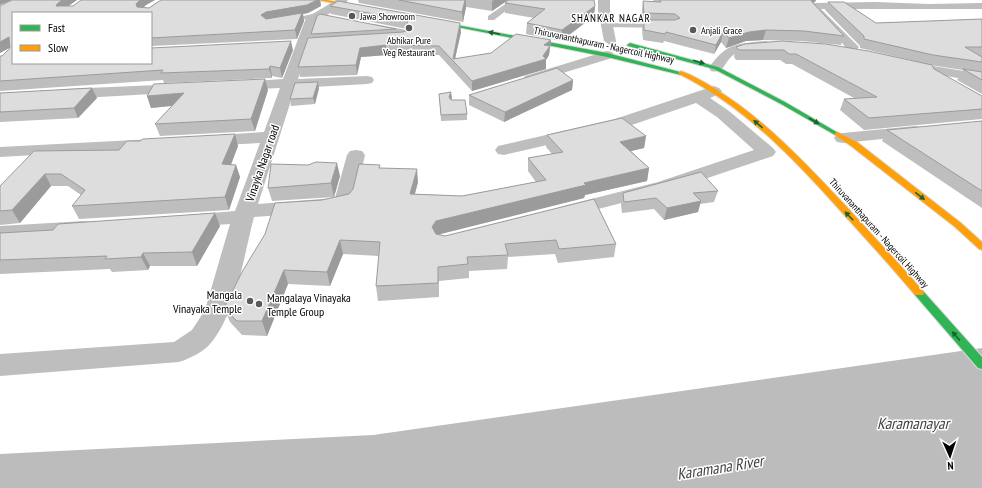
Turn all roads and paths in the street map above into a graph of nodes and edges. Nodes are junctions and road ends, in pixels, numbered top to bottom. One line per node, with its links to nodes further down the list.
1 (516, 0): 10 (lane)
2 (604, 0): 15 (street)
3 (982, 6): 5 (street)
4 (319, 7): 6 (street); 13 (lane); 26 (street, Vinayka Nagar road)
5 (951, 7): 9 (street); 20 (street)
6 (340, 8): 7 (main road)
7 (373, 10)
8 (480, 16): 10 (main road)
9 (972, 16)
10 (491, 18): 12 (main road)
11 (426, 20): 19 (main road, Thiruvananthapuram - Nagercoil Highway, one-way to 11)
12 (506, 21)
13 (275, 23)
14 (368, 25): 17 (lane)
15 (608, 25): 16 (lane); 19 (street)
16 (673, 26)
17 (381, 40)
18 (775, 44): 22 (street)
19 (607, 45): 22 (main road, Thiruvananthapuram - Nagercoil Highway, one-way to 22); 27 (street); 32 (main road, Thiruvananthapuram - Nagercoil Highway)
20 (863, 54)
21 (899, 63): 23 (street)
22 (716, 68): 35 (main road, Thiruvananthapuram - Nagercoil Highway, one-way to 35)
23 (928, 70): 24 (street); 29 (street)
24 (982, 78)
25 (367, 80): 26 (street)
26 (289, 83): 28 (street); 34 (street, Vinayka Nagar road)
27 (518, 83)
28 (219, 87)
29 (955, 87)
30 (195, 88): 31 (street)
31 (48, 94)
32 (706, 94): 38 (street); 42 (street); 48 (main road, Thiruvananthapuram - Nagercoil Highway, one-way to 32)
33 (928, 130): 35 (street)
34 (271, 137): 36 (street); 41 (street, Vinayka Nagar road)
35 (843, 138): 46 (main road, Thiruvananthapuram - Nagercoil Highway, one-way to 46)
36 (191, 141)
37 (167, 143): 39 (street)
38 (504, 150)
39 (0, 152)
40 (356, 155): 41 (street)
41 (244, 214): 43 (street); 47 (street, Vinayka Nagar road)
42 (551, 214)
43 (172, 222)
44 (102, 226): 45 (street)
45 (0, 233)
46 (973, 236)
47 (0, 365)
48 (982, 365)

